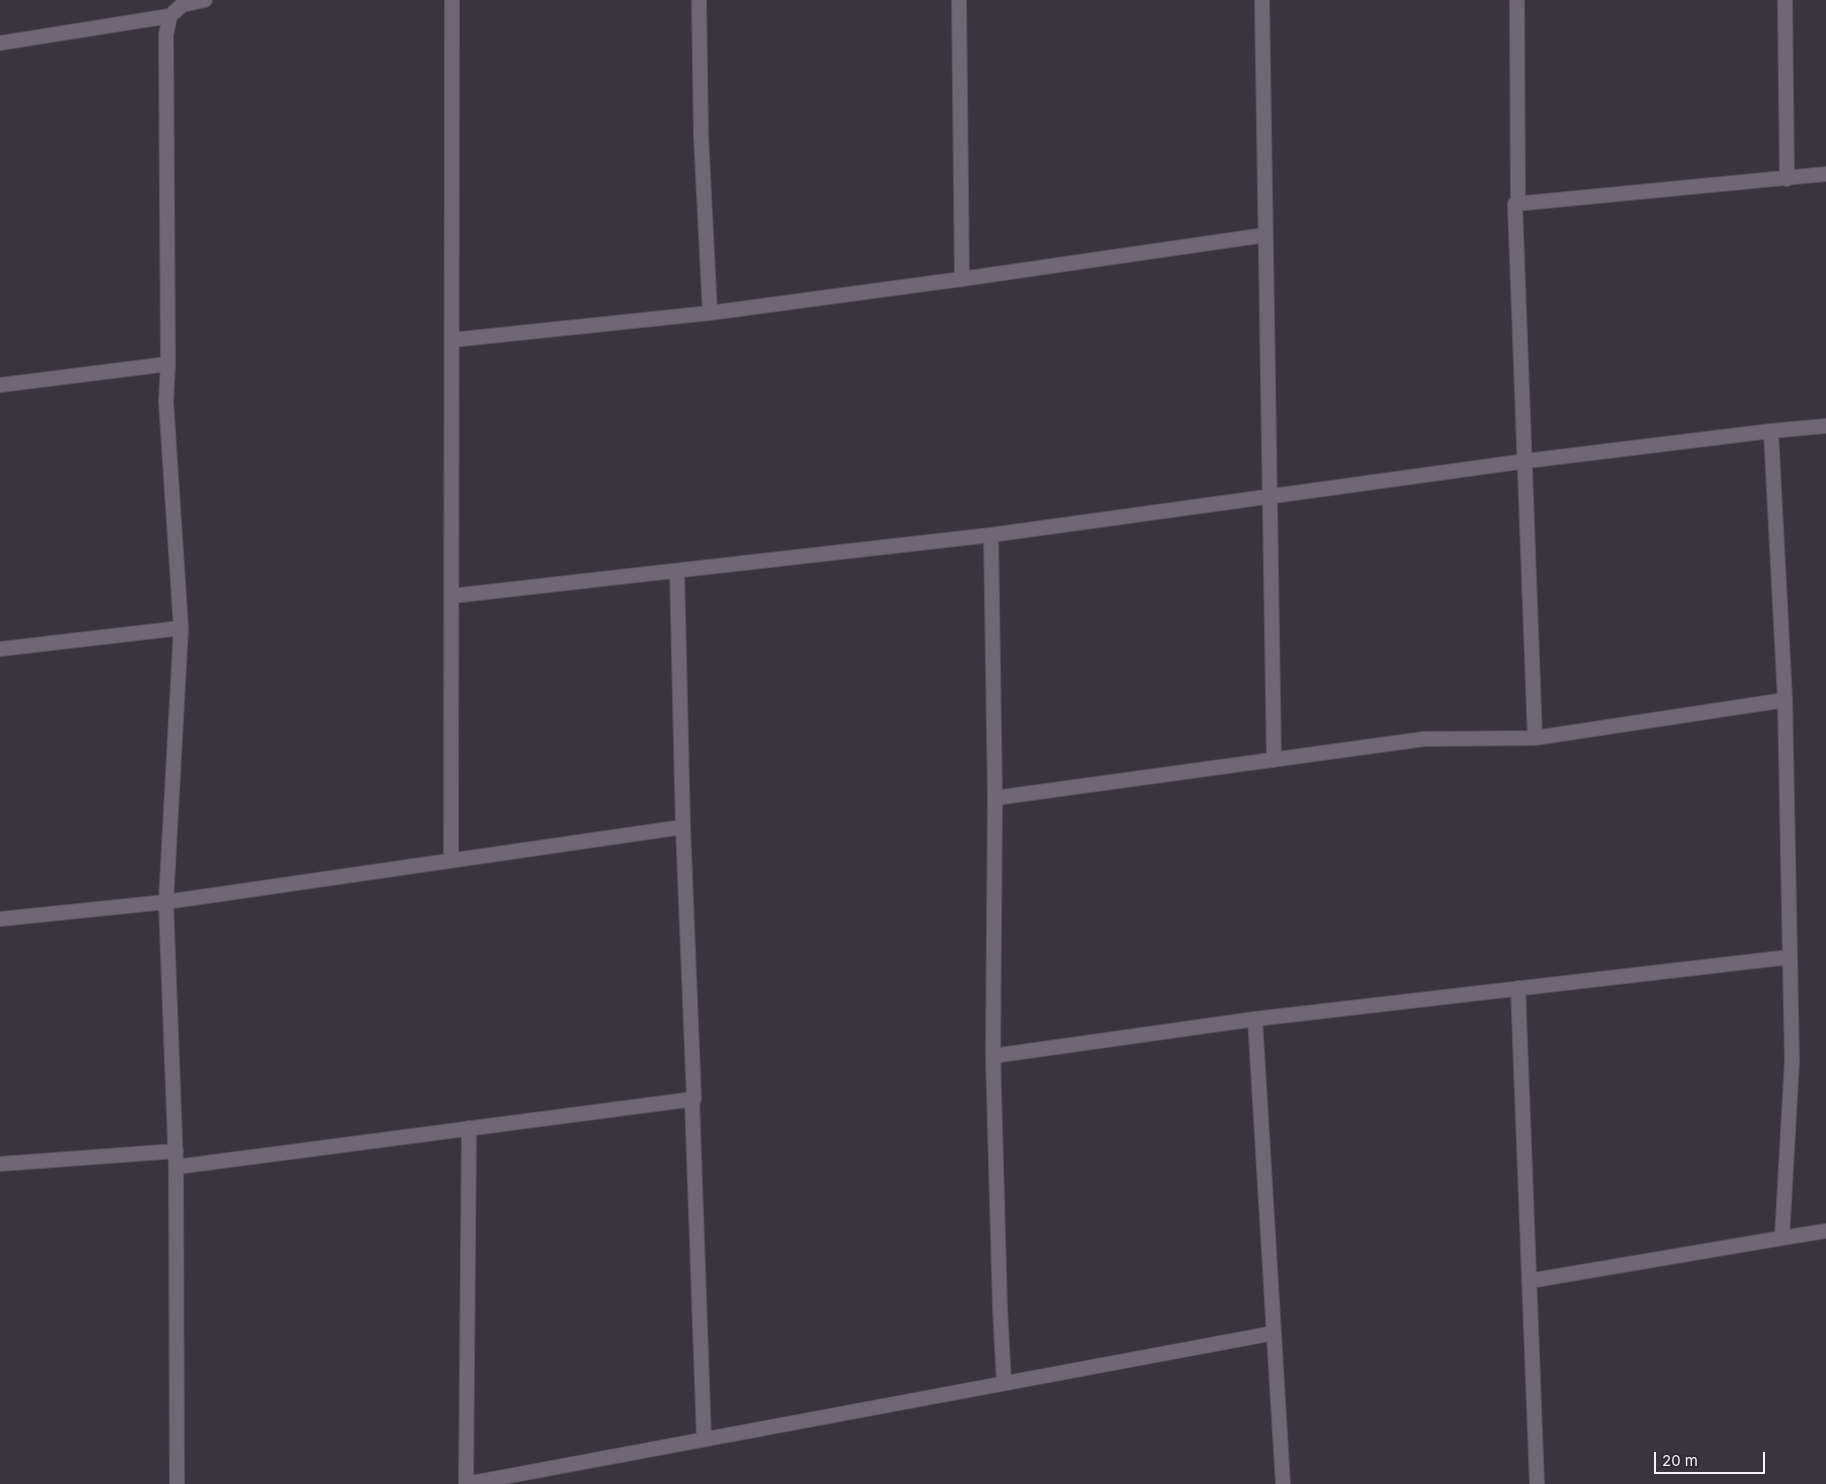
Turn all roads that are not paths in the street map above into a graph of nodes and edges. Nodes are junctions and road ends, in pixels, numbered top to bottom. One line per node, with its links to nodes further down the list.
1 (205, 0): 8 (street)
2 (452, 0): 16 (street)
3 (699, 0): 15 (street)
4 (959, 0): 14 (street)
5 (1262, 0): 13 (street)
6 (1517, 0): 12 (street)
7 (1785, 0): 11 (street)
8 (170, 16): 9 (street); 17 (street)
9 (0, 43)
10 (1826, 174): 11 (street)
11 (1788, 179): 12 (street)
12 (1518, 204): 21 (street)
13 (1266, 235): 14 (street); 22 (street)
14 (962, 279): 15 (street)
15 (710, 313): 16 (street)
16 (452, 340): 25 (street)
17 (168, 364): 18 (street); 26 (street)
18 (0, 385)
19 (1826, 426): 20 (street)
20 (1772, 431): 21 (street); 28 (street)
21 (1526, 461): 22 (street); 29 (street)
22 (1270, 497): 23 (street); 30 (street)
23 (991, 535): 24 (street); 31 (street)
24 (677, 570): 25 (street); 32 (street)
25 (452, 596): 33 (street)
26 (181, 628): 27 (street); 34 (street)
27 (0, 649)
28 (1784, 700): 29 (street); 36 (street)
29 (1535, 738): 30 (street)
30 (1274, 760): 31 (street)
31 (995, 798): 39 (street)
32 (683, 827): 33 (street); 40 (street)
33 (451, 860): 34 (street)
34 (166, 902): 35 (street); 42 (street)
35 (0, 919)
36 (1790, 957): 37 (street); 46 (street)
37 (1518, 988): 38 (street); 47 (street)
38 (1255, 1019): 39 (street); 48 (street)
39 (993, 1056): 49 (street)
40 (692, 1099): 41 (street); 50 (street)
41 (469, 1128): 44 (street); 52 (street)
42 (176, 1151): 43 (street); 44 (street)
43 (0, 1164)
44 (176, 1167): 51 (street)
45 (1826, 1231): 46 (street)
46 (1782, 1238): 47 (street)
47 (1529, 1281): 54 (street)
48 (1274, 1333): 49 (street); 53 (street)
49 (1004, 1383): 50 (street)
50 (704, 1439): 52 (street)
51 (177, 1484)
52 (466, 1484)
53 (1283, 1484)
54 (1537, 1484)

